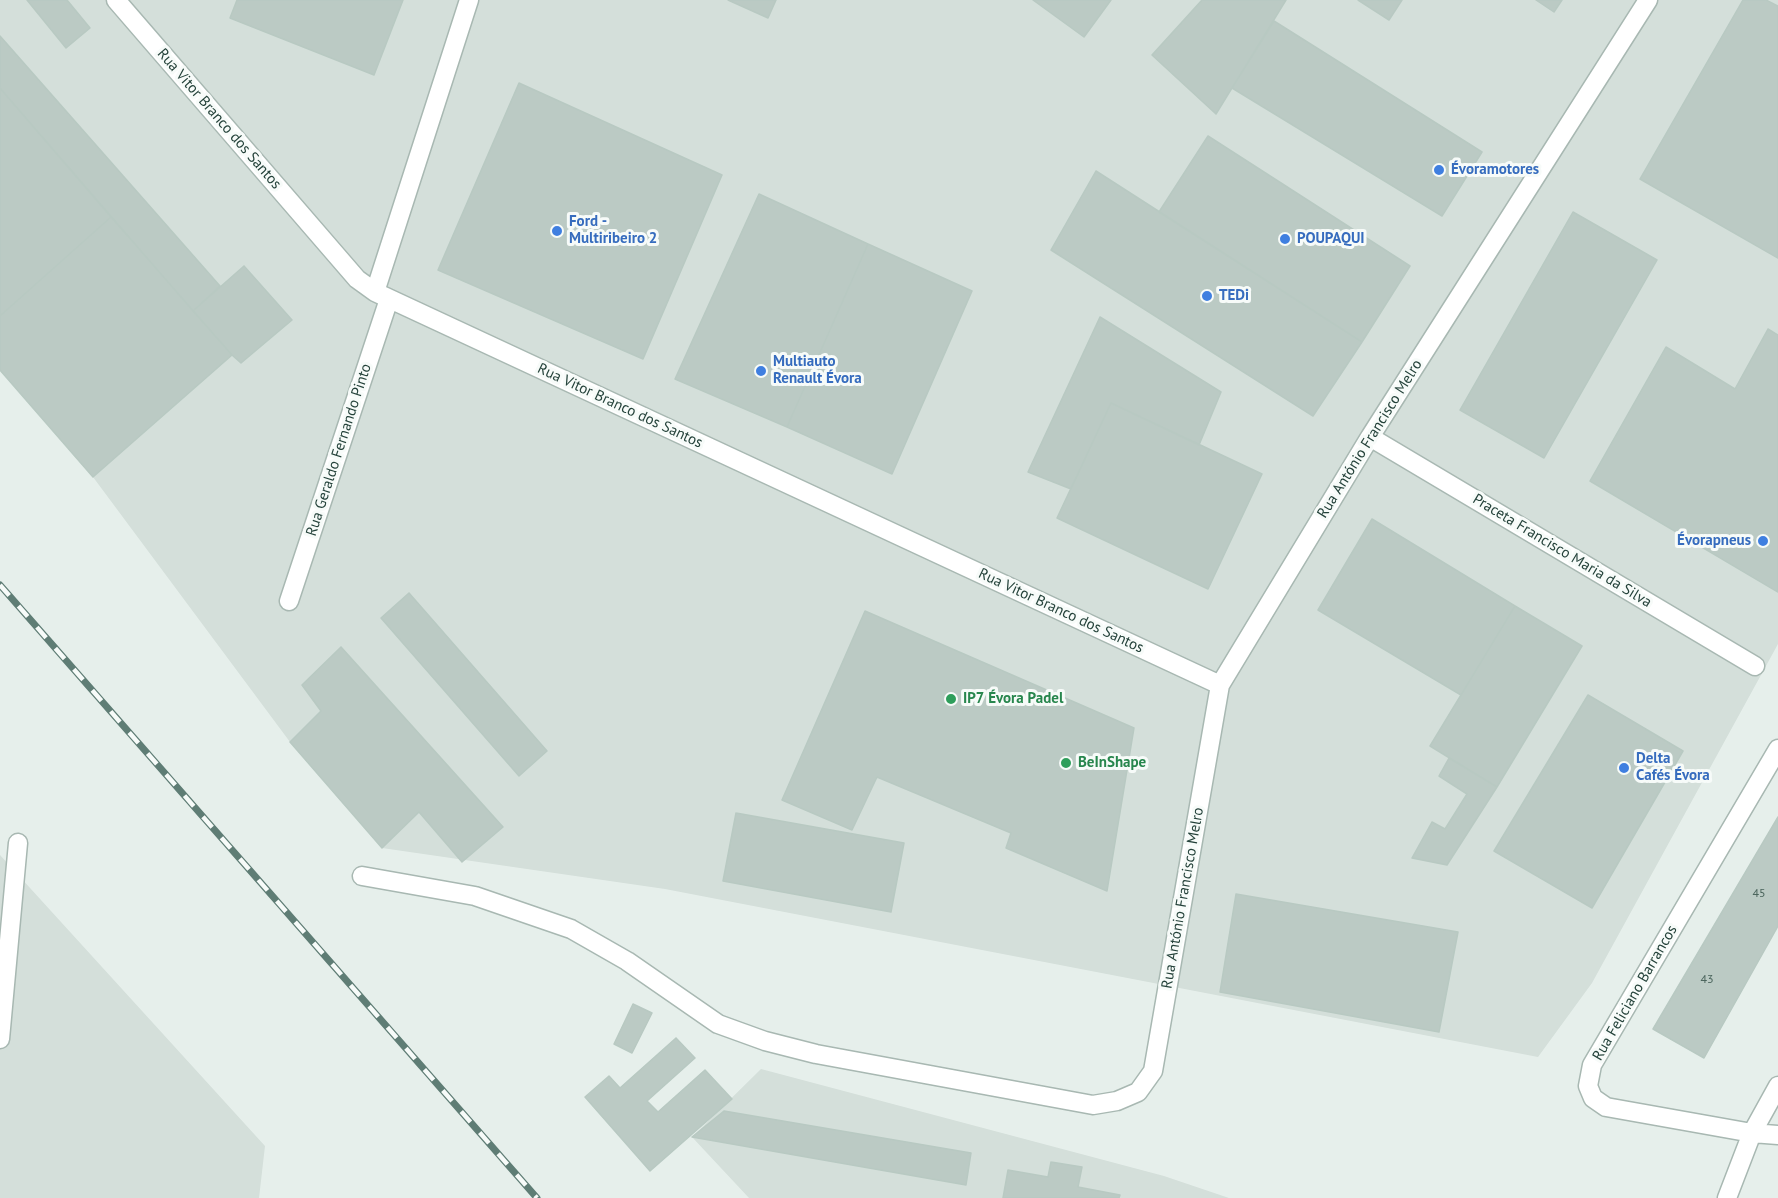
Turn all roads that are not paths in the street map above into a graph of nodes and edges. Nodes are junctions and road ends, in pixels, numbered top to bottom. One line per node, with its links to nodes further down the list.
1 (116, 0): 4 (street, Rua Vitor Branco dos Santos)
2 (469, 0): 4 (street, Rua Geraldo Fernando Pinto)
3 (1648, 0): 5 (street, Rua António Francisco Melro)
4 (382, 295): 6 (street, Rua Geraldo Fernando Pinto); 8 (street, Rua Vitor Branco dos Santos)
5 (1370, 437): 7 (street, Praceta Francisco Maria da Silva); 8 (street, Rua António Francisco Melro)
6 (289, 602)
7 (1755, 666)
8 (1220, 685): 11 (street, Rua António Francisco Melro)
9 (1778, 749): 14 (street, Rua Feliciano Barrancos)
10 (18, 843): 12 (street)
11 (362, 876)
12 (0, 1039)
13 (1778, 1086): 14 (street)
14 (1752, 1133): 15 (street); 16 (street)
15 (1778, 1135)
16 (1727, 1198)

